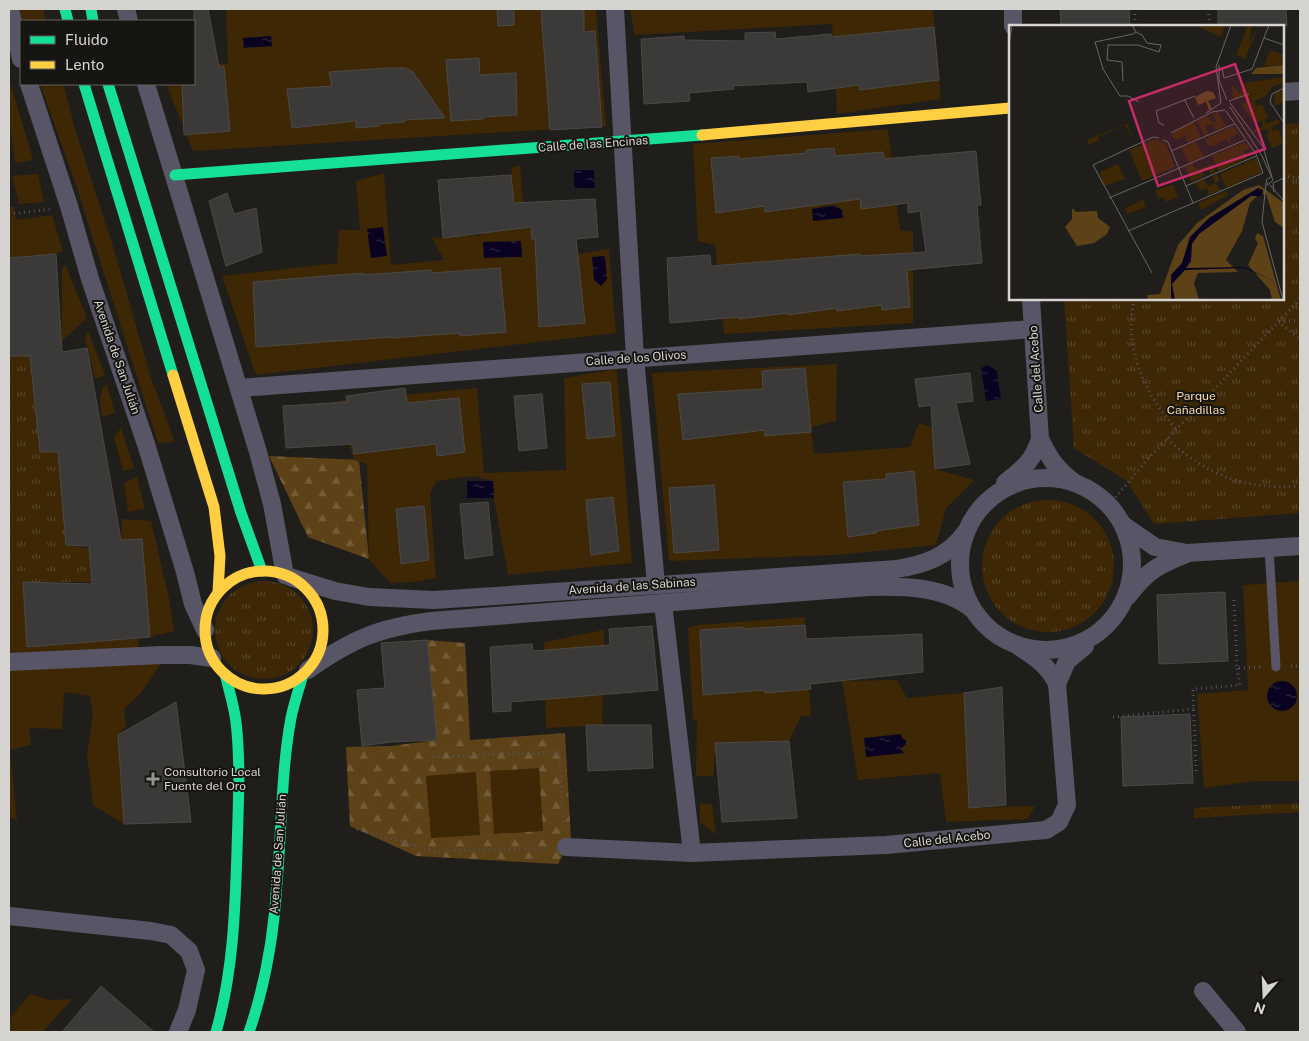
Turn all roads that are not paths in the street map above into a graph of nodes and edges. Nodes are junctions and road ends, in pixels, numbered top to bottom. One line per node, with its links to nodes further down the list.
1 (10, 9): 5 (street)
2 (615, 9): 13 (street)
3 (1013, 9): 4 (street)
4 (1013, 25)
5 (20, 54)
6 (29, 85): 34 (street, Avenida de San Julián)
7 (84, 85): 30 (main road)
8 (108, 85): 27 (main road)
9 (146, 85): 14 (street)
10 (1300, 91): 11 (street)
11 (1284, 92)
12 (1009, 108): 13 (main road, Calle de las Encinas)
13 (623, 142): 14 (main road, Calle de las Encinas); 17 (street)
14 (175, 175): 18 (street)
15 (1031, 300): 16 (street, Calle del Acebo)
16 (1033, 329): 17 (street, Calle de los Olivos); 19 (street, Calle del Acebo)
17 (634, 358): 18 (street, Calle de los Olivos); 29 (street)
18 (239, 388): 28 (street)
19 (1040, 439): 20 (street, Calle del Acebo); 21 (street, Calle del Acebo)
20 (1078, 484): 21 (street); 22 (street)
21 (989, 499): 23 (street)
22 (1122, 525): 26 (street); 31 (street)
23 (965, 533): 29 (street, Avenida de las Sabinas); 33 (street)
24 (1300, 546): 25 (street)
25 (1269, 548): 26 (street); 39 (lane)
26 (1187, 553): 31 (street)
27 (262, 571): 28 (main road); 30 (main road)
28 (288, 576): 29 (street, Avenida de las Sabinas); 40 (main road)
29 (656, 584)
30 (218, 593): 34 (main road)
31 (1126, 598): 35 (street)
32 (663, 604): 33 (street, Avenida de las Sabinas); 40 (street, Avenida de las Sabinas); 44 (street)
33 (972, 609): 36 (street)
34 (205, 630): 37 (main road)
35 (1092, 638): 36 (street); 42 (street, Calle del Acebo)
36 (1018, 646): 42 (street)
37 (212, 658): 38 (street); 41 (main road)
38 (9, 662)
39 (1276, 666)
40 (306, 672): 41 (main road); 49 (main road, Avenida de San Julián)
41 (225, 674): 48 (main road)
42 (1057, 684): 44 (street, Calle del Acebo)
43 (566, 848): 44 (street, Calle del Acebo)
44 (692, 853)
45 (9, 916): 47 (street)
46 (1203, 991): 50 (street)
47 (178, 1032)
48 (216, 1032)
49 (249, 1032)
50 (1237, 1032)

